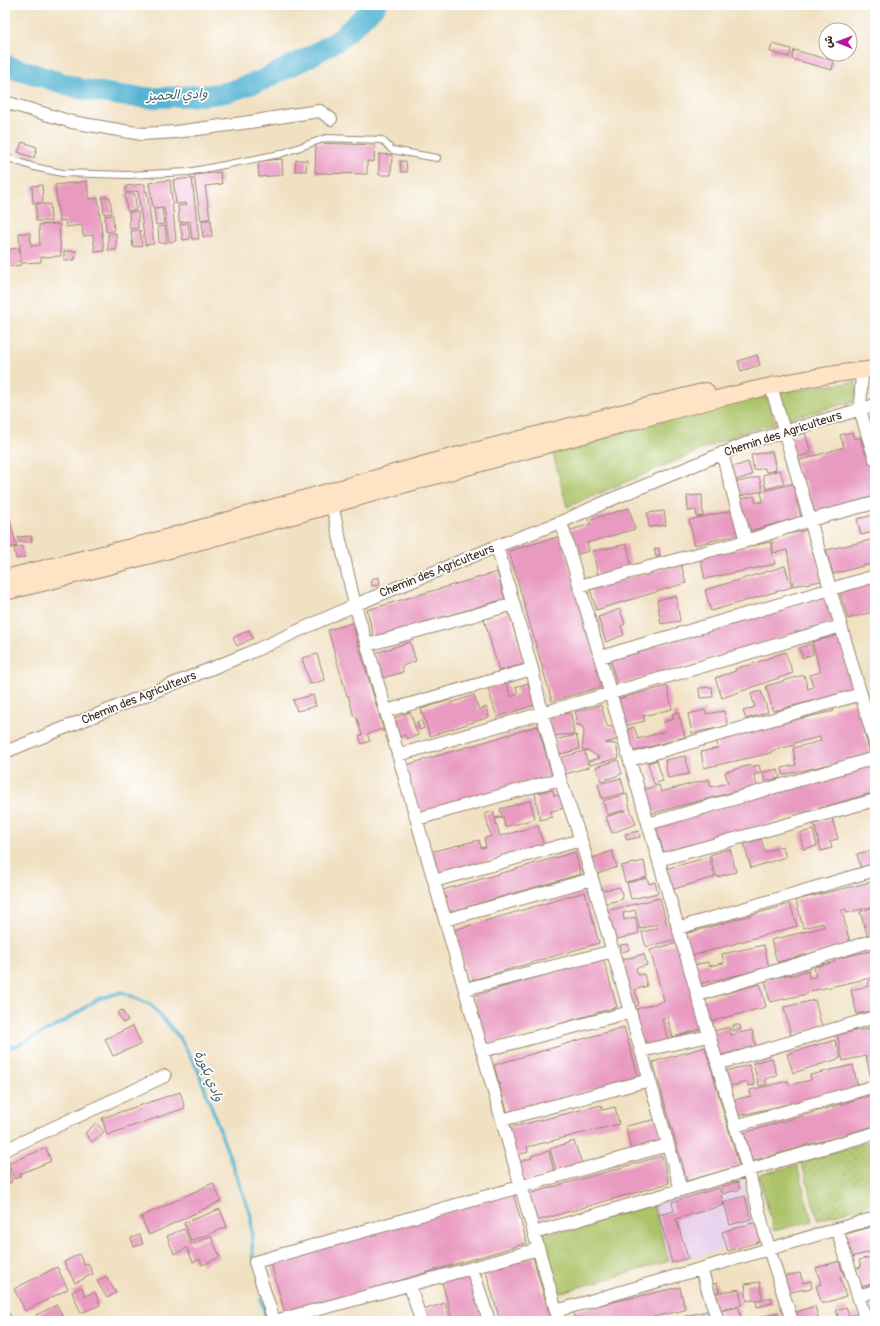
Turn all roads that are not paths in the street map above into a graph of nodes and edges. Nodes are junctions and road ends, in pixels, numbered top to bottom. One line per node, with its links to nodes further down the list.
1 (5, 102): 2 (street)
2 (332, 119)
3 (5, 157): 4 (lane)
4 (437, 158)
5 (871, 367): 6 (main road); 8 (street)
6 (781, 381): 9 (street); 13 (main road); 19 (main road)
7 (875, 405): 8 (street, Chemin des Agriculteurs)
8 (860, 410): 9 (street, Chemin des Agriculteurs); 11 (street)
9 (784, 432): 10 (street, Chemin des Agriculteurs); 14 (street)
10 (722, 453): 15 (street, Chemin des Agriculteurs); 16 (street)
11 (875, 459)
12 (875, 504): 14 (street)
13 (332, 505): 22 (main road); 24 (street)
14 (810, 520): 16 (street); 21 (street)
15 (561, 522): 17 (street, Chemin des Agriculteurs); 20 (street)
16 (746, 541): 20 (street)
17 (497, 546): 23 (street); 24 (street, Chemin des Agriculteurs)
18 (875, 576): 21 (street)
19 (5, 578)
20 (579, 586): 27 (street)
21 (830, 589): 25 (street); 27 (street)
22 (5, 592)
23 (514, 604): 26 (street); 28 (street)
24 (355, 605): 26 (street); 34 (street, Chemin des Agriculteurs)
25 (841, 626): 29 (street); 30 (street)
26 (367, 646): 31 (street)
27 (600, 657): 29 (street)
28 (532, 669): 31 (street); 32 (street)
29 (610, 693): 32 (street); 37 (street)
30 (861, 694): 33 (street); 37 (street)
31 (386, 711): 35 (street)
32 (542, 713): 35 (street); 38 (street)
33 (875, 743)
34 (5, 752)
35 (398, 755): 40 (street)
36 (875, 758): 41 (street)
37 (630, 760): 41 (street)
38 (560, 779): 40 (street); 42 (street)
39 (875, 800): 43 (street)
40 (417, 819): 46 (street)
41 (648, 824): 43 (street)
42 (581, 840): 45 (street); 46 (street)
43 (659, 860): 48 (street)
44 (875, 870): 48 (street)
45 (592, 879): 47 (street); 50 (street)
46 (434, 881): 47 (street)
47 (445, 920): 51 (street)
48 (678, 928): 52 (street)
49 (875, 940): 52 (street)
50 (613, 950): 51 (street); 53 (street)
51 (465, 989): 56 (street)
52 (698, 995): 55 (street)
53 (630, 1012): 56 (street); 57 (street)
54 (875, 1017): 58 (street)
55 (709, 1036): 57 (street); 58 (street)
56 (482, 1051): 62 (street)
57 (641, 1051): 60 (street)
58 (717, 1064): 63 (street)
59 (165, 1076): 66 (street)
60 (650, 1080): 62 (street); 65 (street)
61 (875, 1086): 63 (street)
62 (502, 1120): 68 (street)
63 (735, 1126): 67 (street)
64 (875, 1133): 67 (street)
65 (668, 1145): 68 (street); 69 (street)
66 (5, 1150)
67 (748, 1170): 69 (street); 74 (street)
68 (521, 1188): 72 (street); 81 (street)
69 (681, 1190): 72 (street)
70 (875, 1218): 71 (street)
71 (837, 1229): 74 (street); 79 (street)
72 (534, 1233): 73 (street)
73 (538, 1249): 75 (street); 80 (street)
74 (769, 1249): 76 (street); 85 (street)
75 (472, 1268): 77 (street); 83 (street)
76 (701, 1269): 80 (street); 84 (street)
77 (410, 1285): 81 (street); 82 (street)
78 (875, 1291): 79 (street)
79 (858, 1296): 86 (street)
80 (557, 1316)
81 (274, 1321)
82 (421, 1321)
83 (489, 1321)
84 (718, 1321)
85 (792, 1321)
86 (866, 1321)

